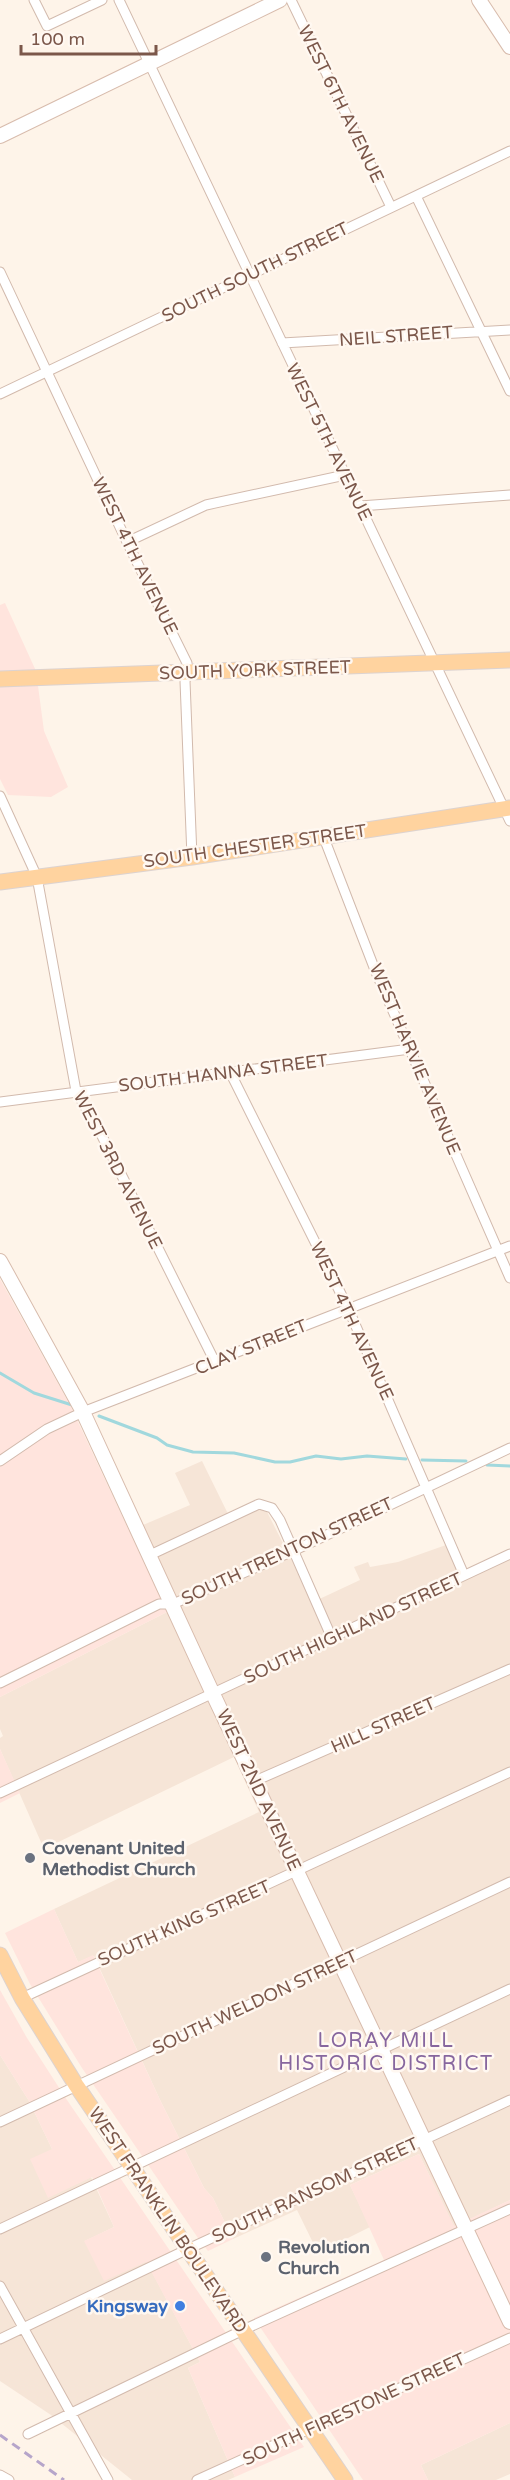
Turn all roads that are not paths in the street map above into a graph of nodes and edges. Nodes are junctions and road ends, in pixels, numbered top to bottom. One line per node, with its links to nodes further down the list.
1 (34, 0): 2 (street)
2 (102, 0)
3 (119, 0): 8 (street, WEST 5TH AVENUE)
4 (280, 0): 8 (street)
5 (291, 0): 12 (street, WEST 6TH AVENUE)
6 (479, 0): 7 (street)
7 (510, 47)
8 (148, 63): 9 (street); 14 (street, WEST 5TH AVENUE)
9 (0, 136)
10 (510, 151): 11 (street, SOUTH SOUTH STREET)
11 (416, 196): 12 (street, SOUTH SOUTH STREET); 15 (street)
12 (391, 207): 14 (street, SOUTH SOUTH STREET)
13 (0, 272): 18 (street, WEST 4TH AVENUE)
14 (249, 275): 17 (street, WEST 5TH AVENUE); 18 (street, SOUTH SOUTH STREET)
15 (481, 330): 16 (street, NEIL STREET); 17 (street, NEIL STREET); 19 (street)
16 (510, 330)
17 (282, 343): 21 (street, WEST 5TH AVENUE)
18 (47, 371): 20 (street, SOUTH SOUTH STREET); 24 (street, WEST 4TH AVENUE)
19 (510, 391)
20 (0, 394)
21 (345, 475): 23 (street, WEST 5TH AVENUE); 24 (street)
22 (510, 495): 23 (street)
23 (360, 506): 26 (street, WEST 5TH AVENUE)
24 (127, 542): 27 (street, WEST 4TH AVENUE)
25 (510, 660): 26 (main road, SOUTH YORK STREET)
26 (435, 663): 27 (main road, SOUTH YORK STREET); 30 (street, WEST 5TH AVENUE)
27 (188, 673): 28 (main road, SOUTH YORK STREET); 32 (street, WEST 4TH AVENUE)
28 (0, 679)
29 (0, 796): 33 (street, WEST 3RD AVENUE)
30 (508, 813): 31 (main road, SOUTH CHESTER STREET)
31 (324, 838): 32 (main road, SOUTH CHESTER STREET); 35 (street, WEST HARVIE AVENUE)
32 (192, 857): 33 (main road, SOUTH CHESTER STREET)
33 (37, 877): 34 (main road, SOUTH CHESTER STREET); 37 (street, WEST 3RD AVENUE)
34 (0, 882)
35 (410, 1049): 36 (street, SOUTH HANNA STREET); 40 (street, WEST HARVIE AVENUE)
36 (230, 1072): 37 (street, SOUTH HANNA STREET); 43 (street, WEST 4TH AVENUE)
37 (76, 1091): 38 (street, SOUTH HANNA STREET); 44 (street, WEST 3RD AVENUE)
38 (0, 1102)
39 (510, 1246): 40 (street, CLAY STREET)
40 (498, 1251): 42 (street, WEST HARVIE AVENUE); 43 (street, CLAY STREET)
41 (0, 1261): 45 (street, WEST 2ND AVENUE)
42 (510, 1278)
43 (348, 1308): 44 (street, CLAY STREET); 48 (street, WEST 4TH AVENUE)
44 (214, 1362): 45 (street, CLAY STREET)
45 (83, 1412): 47 (street, CLAY STREET); 51 (street, WEST 2ND AVENUE)
46 (510, 1448): 48 (street, SOUTH TRENTON STREET)
47 (0, 1461)
48 (426, 1487): 49 (street, SOUTH TRENTON STREET); 52 (street, WEST 4TH AVENUE)
49 (293, 1551): 51 (street); 53 (street, SOUTH TRENTON STREET); 54 (street)
50 (510, 1554): 52 (street, SOUTH HIGHLAND STREET)
51 (150, 1555): 53 (street, WEST 2ND AVENUE)
52 (464, 1575): 54 (street, SOUTH HIGHLAND STREET)
53 (173, 1604): 56 (street, SOUTH TRENTON STREET); 57 (street, WEST 2ND AVENUE)
54 (331, 1636): 57 (street, SOUTH HIGHLAND STREET)
55 (510, 1669): 59 (street, HILL STREET)
56 (0, 1683)
57 (213, 1694): 59 (street, WEST 2ND AVENUE); 60 (street, SOUTH HIGHLAND STREET)
58 (510, 1772): 61 (street, SOUTH KING STREET)
59 (255, 1781): 61 (street, WEST 2ND AVENUE)
60 (0, 1793)
61 (298, 1872): 64 (street, WEST 2ND AVENUE); 66 (street, SOUTH KING STREET)
62 (510, 1882): 64 (street, SOUTH WELDON STREET)
63 (0, 1955): 66 (main road, WEST FRANKLIN BOULEVARD)
64 (340, 1962): 67 (street, WEST 2ND AVENUE); 68 (street, SOUTH WELDON STREET)
65 (510, 1989): 67 (street)
66 (22, 1998): 68 (main road, WEST FRANKLIN BOULEVARD)
67 (382, 2051): 71 (street, WEST 2ND AVENUE); 72 (street)
68 (76, 2085): 70 (street, SOUTH WELDON STREET); 72 (main road, WEST FRANKLIN BOULEVARD)
69 (510, 2100): 71 (street, SOUTH RANSOM STREET)
70 (0, 2122)
71 (424, 2140): 75 (street, WEST 2ND AVENUE); 76 (street, SOUTH RANSOM STREET)
72 (133, 2168): 74 (street); 76 (main road, WEST FRANKLIN BOULEVARD)
73 (510, 2209): 75 (street)
74 (0, 2229)
75 (467, 2229): 78 (street, WEST 2ND AVENUE); 80 (street)
76 (188, 2249): 79 (street, SOUTH RANSOM STREET); 80 (main road, WEST FRANKLIN BOULEVARD)
77 (0, 2286): 79 (street)
78 (510, 2322)
79 (23, 2328): 82 (street, SOUTH RANSOM STREET); 83 (street)
80 (243, 2330): 83 (street); 84 (main road, WEST FRANKLIN BOULEVARD)
81 (510, 2338): 84 (street, SOUTH FIRESTONE STREET)
82 (0, 2339)
83 (70, 2414): 85 (street); 88 (street)
84 (310, 2428): 89 (street, SOUTH FIRESTONE STREET); 90 (main road, WEST FRANKLIN BOULEVARD)
85 (28, 2434)
86 (0, 2475): 87 (street)
87 (9, 2480)
88 (108, 2480)
89 (197, 2480)
90 (345, 2480)

